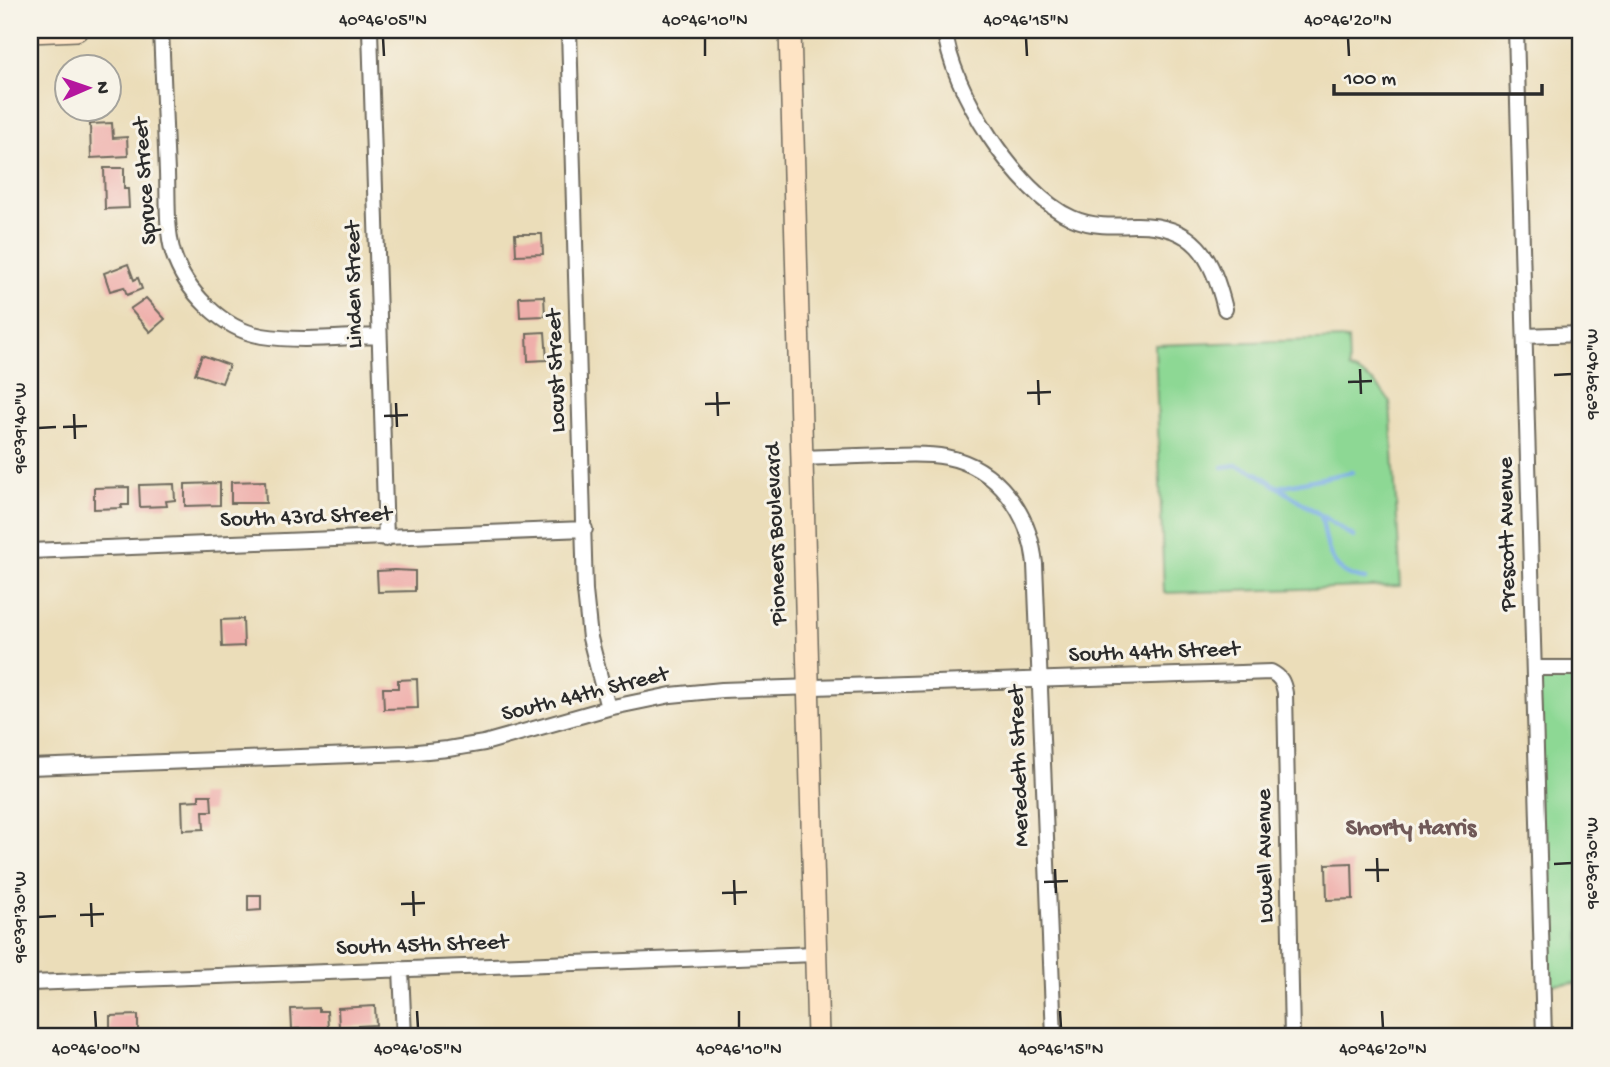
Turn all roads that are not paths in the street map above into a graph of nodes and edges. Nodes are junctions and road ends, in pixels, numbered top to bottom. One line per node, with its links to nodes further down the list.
1 (77, 30): 8 (main road)
2 (161, 30): 12 (street, Spruce Street)
3 (370, 30): 12 (street, Linden Street)
4 (569, 30): 14 (street, Locust Street)
5 (790, 30): 13 (main road, Pioneers Boulevard)
6 (945, 30): 9 (street)
7 (1516, 30): 11 (street, Prescott Avenue)
8 (30, 32)
9 (1225, 309)
10 (1580, 334): 11 (street)
11 (1525, 335): 17 (street, Prescott Avenue)
12 (379, 336): 15 (street, Linden Street)
13 (801, 458): 20 (street, Meredeth Street); 21 (main road, Pioneers Boulevard)
14 (584, 529): 15 (street, South 43rd Street); 22 (street, Locust Street)
15 (386, 538): 16 (street, South 43rd Street)
16 (30, 551)
17 (1534, 668): 18 (street); 31 (street, Prescott Avenue)
18 (1580, 668)
19 (1278, 675): 20 (street, South 44th Street); 30 (street, Lowell Avenue)
20 (1040, 681): 21 (street, South 44th Street); 29 (street, Meredeth Street)
21 (808, 686): 22 (street, South 44th Street); 24 (main road, Pioneers Boulevard)
22 (607, 708): 23 (street, South 44th Street)
23 (30, 767)
24 (816, 954): 25 (street, South 45th Street); 28 (main road, Pioneers Boulevard)
25 (401, 969): 26 (street, South 45th Street); 27 (street)
26 (30, 983)
27 (404, 1037)
28 (818, 1037)
29 (1054, 1037)
30 (1292, 1037)
31 (1544, 1037)

